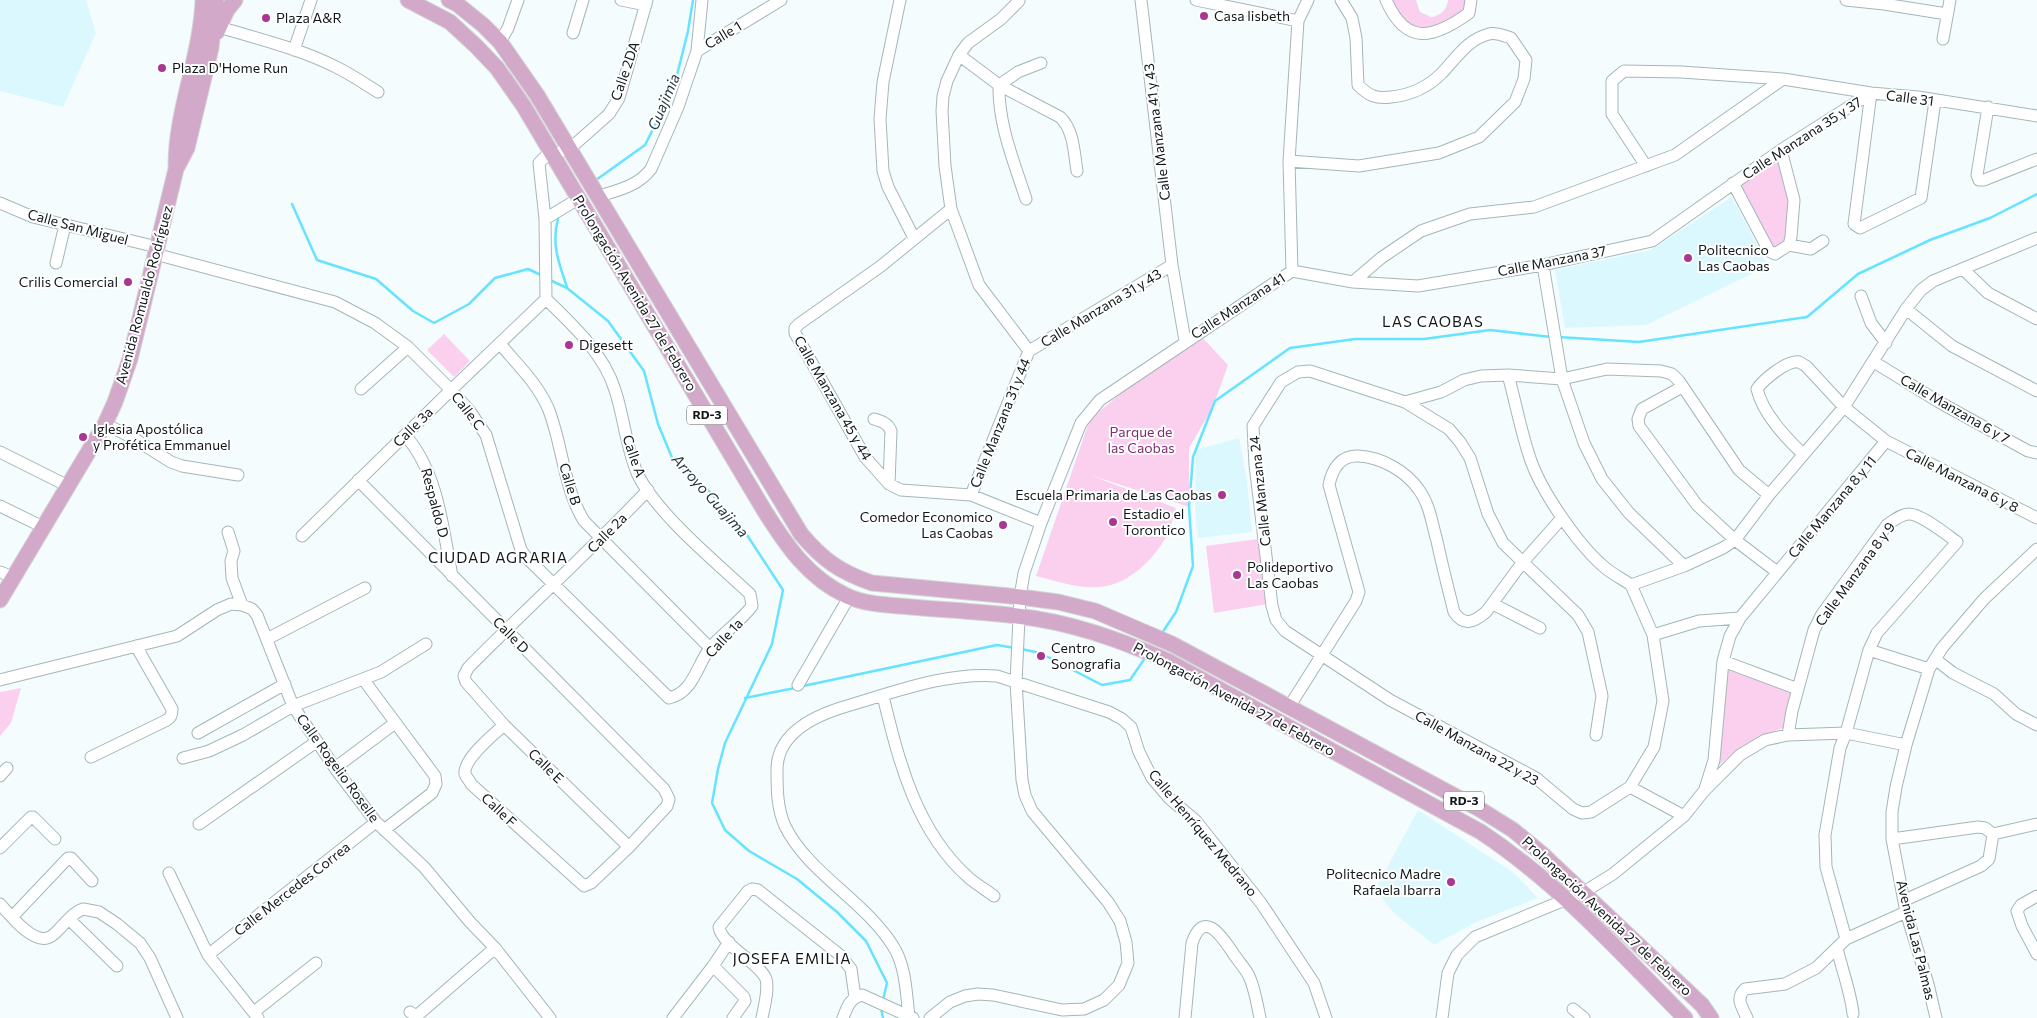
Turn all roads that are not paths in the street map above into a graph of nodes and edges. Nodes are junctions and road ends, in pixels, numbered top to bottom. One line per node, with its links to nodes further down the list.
1 (203, 0): 48 (main road, Avenida Romualdo Rodríguez)
2 (216, 0): 30 (main road, Avenida Romualdo Rodríguez)
3 (235, 0): 26 (main road)
4 (311, 0): 31 (street)
5 (408, 0): 44 (main road, Prolongación Avenida 27 de Febrero / RD-3)
6 (449, 0): 29 (main road, Prolongación Avenida 27 de Febrero / RD-3)
7 (518, 0): 29 (street)
8 (583, 0): 27 (street)
9 (621, 0): 22 (street)
10 (702, 0): 32 (street)
11 (781, 0): 32 (street, Calle 1)
12 (900, 0): 58 (street)
13 (1020, 0): 33 (street)
14 (1141, 0): 64 (street, Calle Manzana 41 y 43)
15 (1196, 0): 25 (street)
16 (1308, 0): 25 (street)
17 (1341, 0): 46 (street)
18 (1386, 0): 19 (street)
19 (1471, 0)
20 (1846, 0): 23 (street)
21 (1950, 0): 24 (street)
22 (647, 2): 42 (street, Calle 2DA)
23 (1889, 3): 24 (street)
24 (1948, 14): 28 (street)
25 (1298, 21): 46 (street)
26 (219, 27): 30 (main road); 31 (street)
27 (573, 33)
28 (1944, 39)
29 (500, 42): 42 (main road, Prolongación Avenida 27 de Febrero / RD-3)
30 (211, 48): 48 (main road, Avenida Romualdo Rodríguez)
31 (294, 50): 37 (street)
32 (697, 51): 51 (street, Calle 1)
33 (959, 55): 36 (street); 55 (street)
34 (1040, 63): 36 (street)
35 (1783, 79): 38 (street, Calle 31); 47 (street); 47 (street, Calle 31)
36 (999, 85): 49 (street); 53 (street)
37 (378, 92)
38 (1871, 93): 39 (street, Calle 31); 39 (street); 43 (street, Calle Manzana 35 y 37)
39 (1935, 101): 40 (street, Calle 31)
40 (1988, 108): 41 (street, Calle 31); 45 (street)
41 (2037, 116)
42 (569, 148): 44 (street); 51 (main road, Prolongación Avenida 27 de Febrero / RD-3)
43 (1781, 150): 50 (street, Calle Manzana 35 y 37); 61 (street)
44 (551, 153): 52 (main road, Prolongación Avenida 27 de Febrero / RD-3); 56 (street)
45 (2037, 159)
46 (1289, 161): 67 (street)
47 (1646, 166): 68 (street)
48 (176, 170): 62 (main road, Avenida Romualdo Rodríguez)
49 (1077, 171)
50 (1733, 183): 61 (street); 65 (street, Calle Manzana 37)
51 (599, 196): 121 (main road, Prolongación Avenida 27 de Febrero / RD-3)
52 (578, 199): 56 (street); 120 (main road, Prolongación Avenida 27 de Febrero / RD-3)
53 (1026, 199)
54 (0, 203): 57 (street, Calle San Miguel)
55 (951, 210): 58 (street, Calle Manzana 45 y 44); 77 (street)
56 (545, 219): 69 (street)
57 (65, 225): 62 (street, Calle San Miguel); 63 (street)
58 (914, 238): 96 (street, Calle Manzana 45 y 44)
59 (2037, 238): 66 (street)
60 (1823, 241): 61 (street)
61 (1788, 245)
62 (156, 251): 76 (street, Calle C); 88 (main road, Avenida Romualdo Rodríguez)
63 (56, 263)
64 (1172, 265): 73 (street, Calle Manzana 41 y 43); 77 (street, Calle Manzana 31 y 43)
65 (1543, 265): 68 (street, Calle Manzana 37); 80 (street)
66 (1962, 269): 71 (street); 72 (street)
67 (1292, 271): 68 (street, Calle Manzana 37); 73 (street, Calle Manzana 41)
68 (1353, 282)
69 (546, 294): 75 (street, Calle 3a); 98 (street, Calle A)
70 (1861, 296): 74 (street)
71 (1906, 309): 74 (street); 84 (street)
72 (2037, 319)
73 (1185, 341): 104 (street, Calle Manzana 41)
74 (1886, 343): 78 (street)
75 (500, 344): 83 (street, Calle 3a); 108 (street, Calle B)
76 (408, 347): 82 (street); 83 (street, Calle C)
77 (1029, 351): 99 (street, Calle Manzana 31 y 44)
78 (1874, 362): 86 (street); 92 (street, Calle Manzana 6 y 7)
79 (1508, 375): 80 (street); 85 (street); 102 (street)
80 (1562, 379): 81 (street); 112 (street)
81 (1681, 384): 100 (street); 109 (street)
82 (361, 388)
83 (451, 390): 89 (street, Calle 3a); 116 (street, Calle C)
84 (2037, 391)
85 (1405, 402): 111 (street, Calle Manzana 24); 135 (street, Calle Manzana 24)
86 (1844, 407): 90 (street, Calle Manzana 6 y 8); 93 (street); 93 (street, Calle Manzana 6 y 8)
87 (874, 419): 96 (street)
88 (105, 424): 94 (street); 97 (main road, Avenida Romualdo Rodríguez)
89 (405, 435): 95 (street, Calle 3a); 115 (street, Respaldo D)
90 (1886, 441): 103 (street, Calle Manzana 6 y 8); 113 (street, Calle Manzana 8 y 11)
91 (0, 452): 97 (street)
92 (2037, 453)
93 (1803, 454): 100 (street)
94 (238, 475)
95 (358, 480): 107 (street, Calle 3a); 115 (street, Calle D)
96 (889, 484): 99 (street)
97 (68, 486): 105 (main road, Avenida Romualdo Rodríguez)
98 (648, 490): 108 (street, Calle 2a); 119 (street, Calle A)
99 (971, 495): 104 (street)
100 (1769, 495): 109 (street)
101 (0, 506): 105 (street)
102 (1562, 518): 111 (street); 117 (street)
103 (2037, 518)
104 (1041, 523): 121 (street, Calle Manzana 41)
105 (43, 527): 114 (main road, Avenida Romualdo Rodríguez)
106 (228, 532): 124 (street)
107 (302, 536)
108 (601, 540): 116 (street, Calle 2a); 133 (street, Calle B)
109 (1735, 540): 112 (street); 113 (street)
110 (2037, 549): 137 (street, Avenida Las Palmas)
111 (1522, 562): 123 (street); 154 (street, Calle Manzana 24)
112 (1684, 566): 117 (street)
113 (1777, 572): 126 (street, Calle Manzana 8 y 11)
114 (7, 574): 122 (main road, Avenida Romualdo Rodríguez)
115 (452, 576): 128 (street, Calle D)
116 (552, 584): 128 (street, Calle 2a); 146 (street, Calle C)
117 (1631, 585): 129 (street)
118 (365, 588): 130 (street)
119 (750, 594): 133 (street, Calle 1a)
120 (849, 597): 125 (main road, Prolongación Avenida 27 de Febrero / RD-3); 143 (street)
121 (1020, 597): 125 (street, Calle Manzana 41); 148 (main road, Prolongación Avenida 27 de Febrero / RD-3)
122 (0, 600)
123 (1493, 604): 127 (street); 135 (street)
124 (242, 605): 130 (street, Calle Rogelio Roselle); 132 (street)
125 (1018, 616): 141 (street, Calle Manzana 41); 177 (main road, Prolongación Avenida 27 de Febrero / RD-3)
126 (1740, 618): 129 (street); 136 (street, Calle Manzana 8 y 11)
127 (1540, 628)
128 (506, 630): 140 (street, Calle 2a); 170 (street, Calle D)
129 (1653, 635): 161 (street)
130 (267, 639): 142 (street, Calle Rogelio Roselle)
131 (426, 644): 138 (street)
132 (136, 646): 139 (street); 158 (street)
133 (710, 648): 146 (street, Calle 1a)
134 (1870, 650): 137 (street); 144 (street, Calle Manzana 8 y 9); 153 (street)
135 (1323, 656): 148 (street); 161 (street, Calle Manzana 22 y 23)
136 (1723, 661): 144 (street); 162 (street, Calle Manzana 8 y 11)
137 (1932, 664): 151 (street); 157 (street, Avenida Las Palmas)
138 (363, 678): 147 (street); 149 (street)
139 (0, 680)
140 (466, 682): 150 (street, Calle E)
141 (1016, 682): 145 (street, Calle Henríquez Medrano); 204 (street, Calle Manzana 41); 207 (street, Calle Henríquez Medrano)
142 (285, 684): 147 (street, Calle Rogelio Roselle); 152 (street)
143 (798, 685)
144 (1798, 689): 155 (street)
145 (883, 696): 175 (street); 197 (street, Calle Henríquez Medrano)
146 (669, 698)
147 (293, 706): 156 (street, Calle Rogelio Roselle); 159 (street)
148 (1289, 707): 174 (main road, Prolongación Avenida 27 de Febrero / RD-3)
149 (395, 723): 160 (street); 166 (street, Calle Mercedes Correa)
150 (504, 724): 170 (street, Calle E); 170 (street, Calle F)
151 (2037, 725)
152 (198, 733)
153 (1846, 733): 155 (street); 157 (street); 183 (street)
154 (1596, 735)
155 (1788, 735): 162 (street)
156 (316, 742): 160 (street, Calle Rogelio Roselle); 164 (street)
157 (1906, 745): 169 (street, Avenida Las Palmas)
158 (91, 756)
159 (183, 758)
160 (335, 768): 166 (street, Calle Rogelio Roselle)
161 (1630, 786): 163 (street)
162 (1704, 791): 163 (street)
163 (1684, 816): 174 (street)
164 (199, 824)
165 (2037, 824): 167 (street)
166 (380, 826): 185 (street, Calle Rogelio Roselle); 188 (street, Calle Mercedes Correa)
167 (1993, 834): 169 (street); 178 (street)
168 (55, 839): 171 (street)
169 (1892, 839): 178 (street, Avenida Las Palmas)
170 (629, 847)
171 (0, 848)
172 (170, 873): 188 (street)
173 (92, 880): 181 (street)
174 (1584, 892): 177 (street); 211 (main road, Prolongación Avenida 27 de Febrero / RD-3)
175 (994, 896)
176 (2037, 896): 187 (street)
177 (1566, 899): 208 (street); 210 (main road, Prolongación Avenida 27 de Febrero / RD-3)
178 (1905, 900): 180 (street, Avenida Las Palmas)
179 (0, 904): 181 (street)
180 (1906, 912): 183 (street); 213 (street, Avenida Las Palmas)
181 (12, 917): 182 (street)
182 (69, 919): 190 (street); 198 (street)
183 (1846, 939): 186 (street)
184 (729, 942): 191 (street); 192 (street); 202 (street)
185 (495, 948): 194 (street); 199 (street, Calle Rogelio Roselle)
186 (1838, 948): 195 (street); 212 (street)
187 (2037, 954)
188 (208, 955): 196 (street)
189 (316, 963): 196 (street)
190 (117, 966)
191 (714, 966): 200 (street); 201 (street)
192 (855, 997): 197 (street); 203 (street)
193 (1573, 1009): 209 (street)
194 (410, 1012)
195 (1853, 1014)
196 (256, 1015)
197 (911, 1017)
198 (177, 1018)
199 (550, 1018)
200 (673, 1018)
201 (733, 1018)
202 (762, 1018)
203 (843, 1018)
204 (930, 1018)
205 (1186, 1018): 206 (street)
206 (1260, 1018)
207 (1326, 1018)
208 (1442, 1018)
209 (1584, 1018)
210 (1685, 1018)
211 (1711, 1018)
212 (1747, 1018)
213 (1936, 1018)

